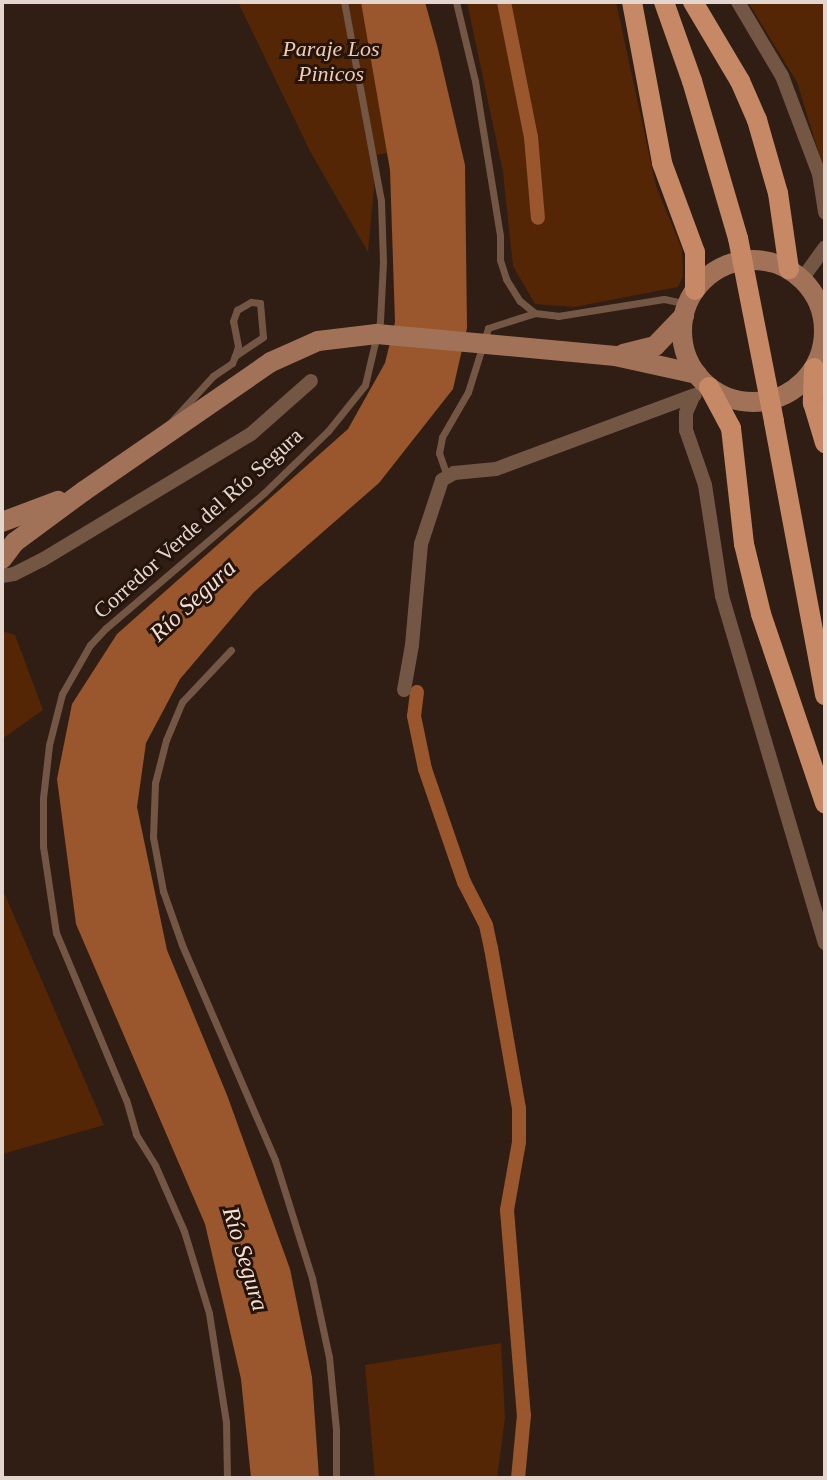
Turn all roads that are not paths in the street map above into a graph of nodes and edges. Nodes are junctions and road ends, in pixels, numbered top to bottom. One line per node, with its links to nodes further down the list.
1 (344, 2): 30 (lane, Corredor Verde del Río Segura)
2 (456, 2): 11 (lane)
3 (632, 2): 10 (main road)
4 (664, 2): 27 (main road, bridge)
5 (693, 2): 9 (main road)
6 (738, 2): 7 (street)
7 (825, 213)
8 (825, 247): 9 (street)
9 (806, 281): 10 (main road); 12 (main road)
10 (689, 303): 11 (lane); 14 (main road); 17 (main road)
11 (535, 313): 20 (lane)
12 (825, 334): 15 (main road)
13 (235, 356): 13 (lane); 18 (lane)
14 (615, 356): 17 (main road); 18 (main road, bridge)
15 (820, 361): 17 (main road); 19 (main road)
16 (311, 381): 24 (street)
17 (701, 386): 20 (street); 28 (main road); 29 (street)
18 (161, 438): 21 (main road)
19 (825, 443)
20 (447, 476): 26 (street)
21 (84, 491): 22 (main road); 23 (main road)
22 (2, 522)
23 (2, 559)
24 (2, 576)
25 (231, 650): 31 (lane)
26 (404, 690)
27 (825, 695)
28 (825, 803)
29 (825, 943)
30 (227, 1478)
31 (336, 1478)

